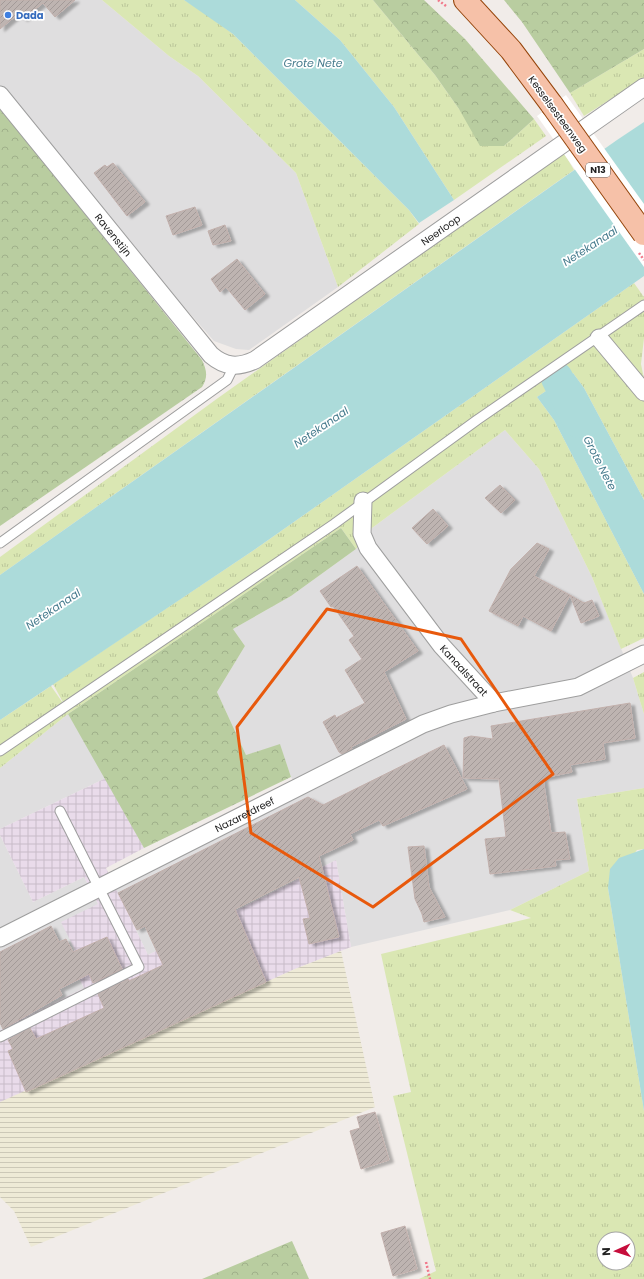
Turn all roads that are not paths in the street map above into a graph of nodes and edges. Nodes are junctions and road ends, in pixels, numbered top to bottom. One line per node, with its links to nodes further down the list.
1 (465, 0): 4 (main road, Kesselsesteenweg / N13, bridge)
2 (644, 87): 7 (street, Neerloop)
3 (0, 95): 7 (street, Ravenstijn)
4 (644, 234)
5 (644, 305): 6 (lane)
6 (600, 338): 8 (street); 9 (lane)
7 (234, 366): 10 (lane)
8 (644, 392)
9 (364, 501): 12 (street, Kanaalstraat); 13 (lane)
10 (0, 544)
11 (644, 654): 12 (street, Kanaalstraat)
12 (494, 703): 15 (street, Nazaretdreef)
13 (0, 750)
14 (60, 811): 15 (lane)
15 (99, 888): 16 (street, Nazaretdreef); 17 (lane)
16 (0, 938)
17 (0, 1037)

